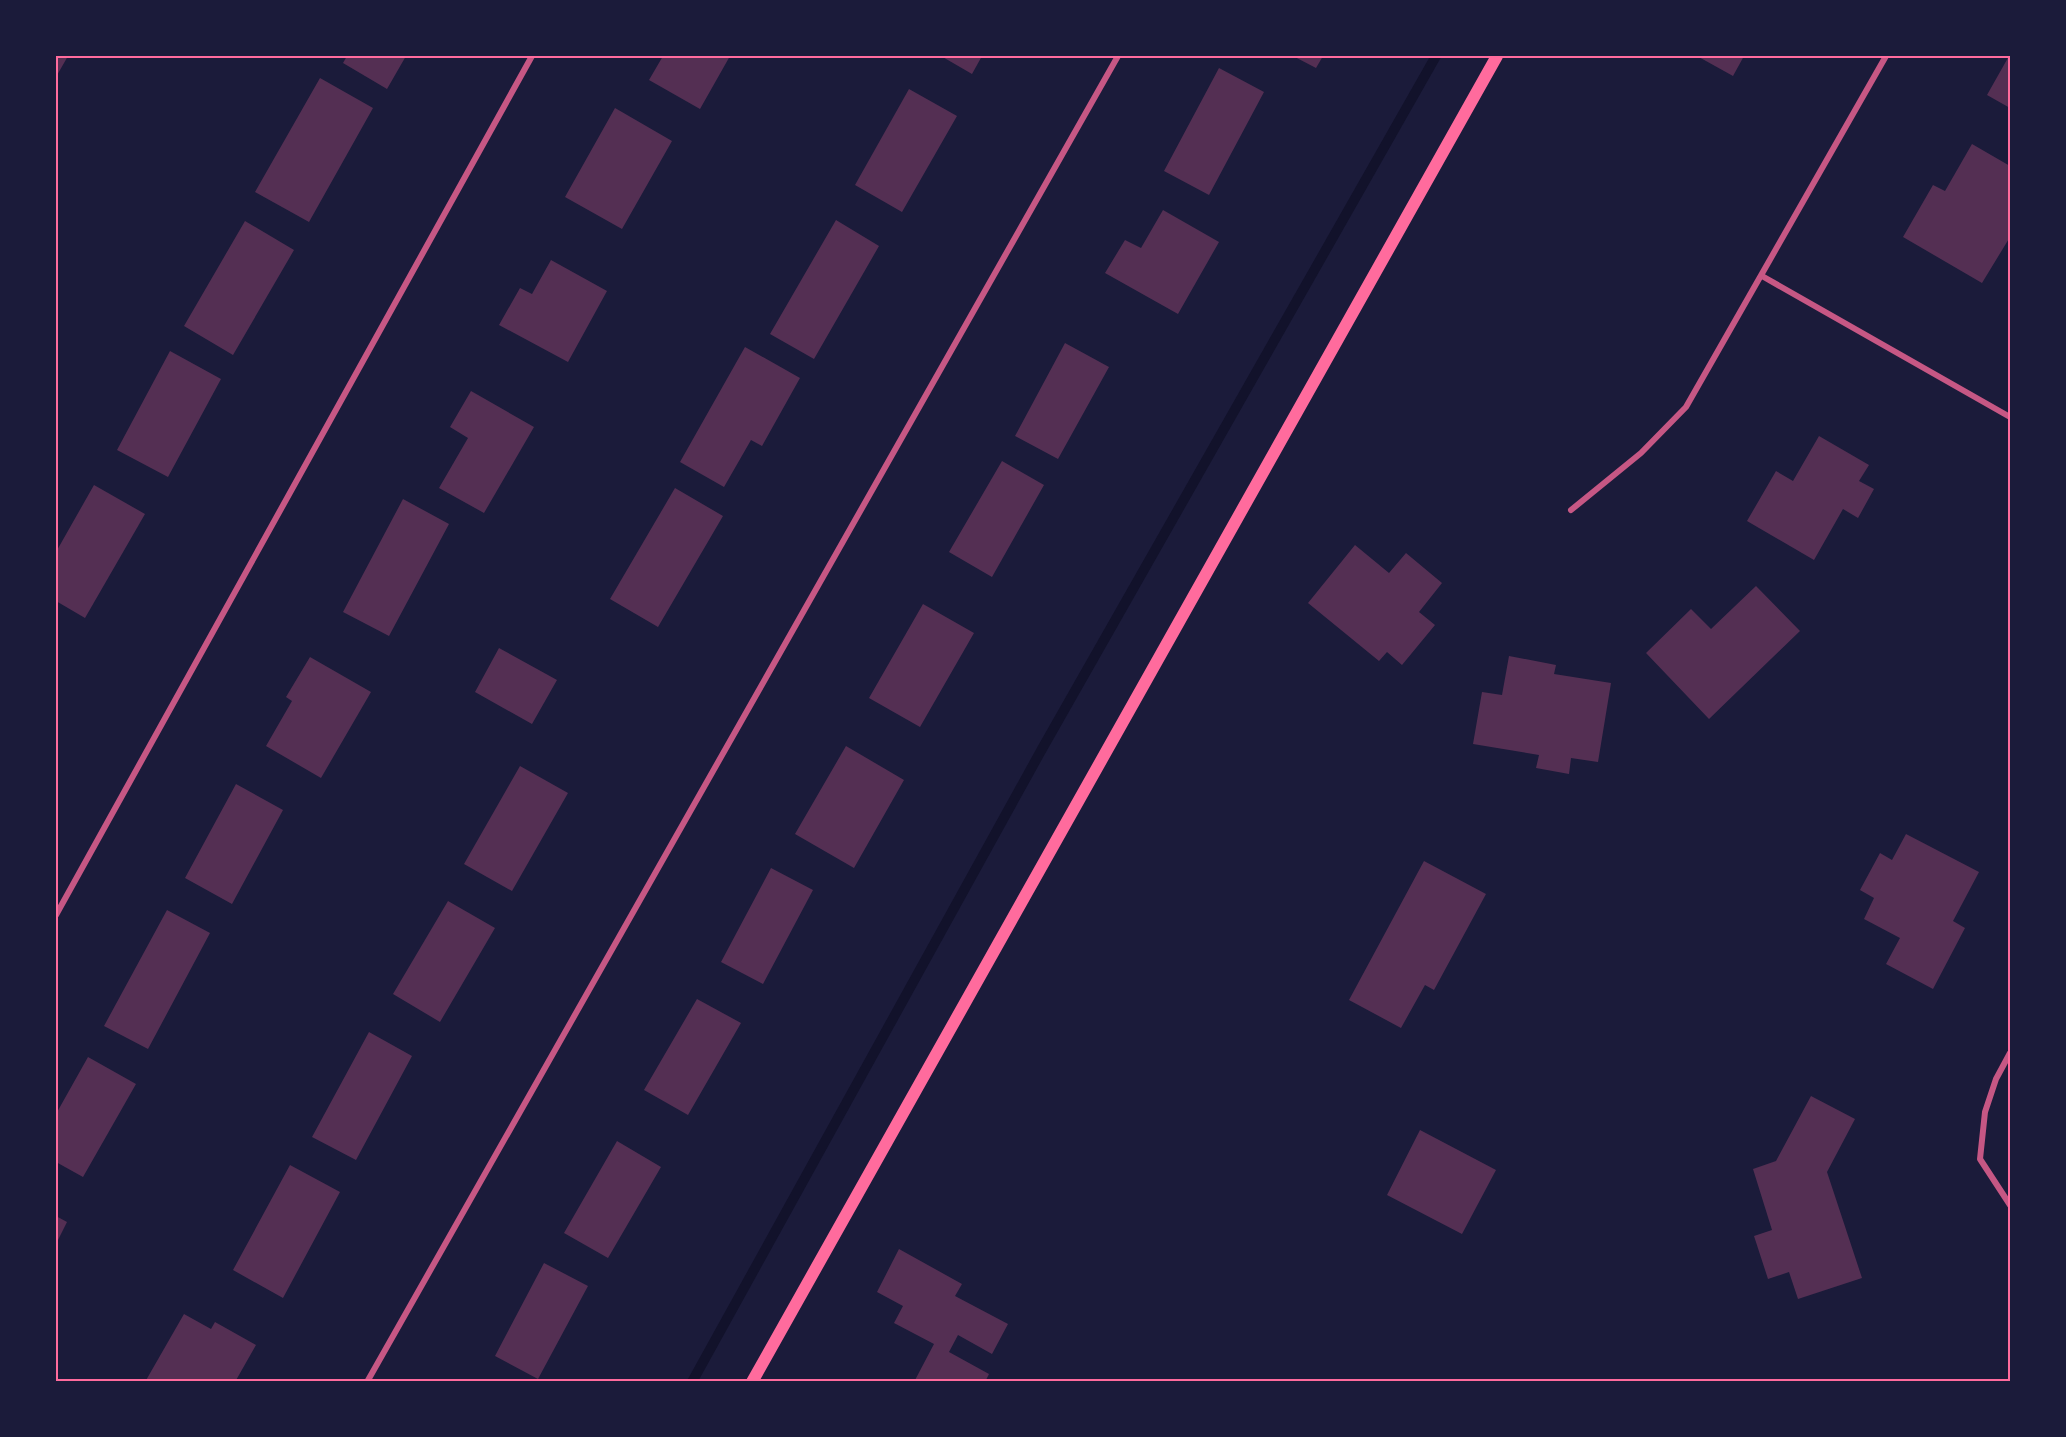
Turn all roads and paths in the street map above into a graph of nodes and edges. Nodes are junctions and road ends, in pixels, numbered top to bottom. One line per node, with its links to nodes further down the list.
1 (532, 56): 8 (street)
2 (1118, 56): 11 (street)
3 (1497, 56): 12 (main road)
4 (1886, 56): 5 (street)
5 (1762, 276): 6 (street); 7 (street)
6 (2010, 417)
7 (1571, 510)
8 (56, 915)
9 (2010, 1053): 10 (street)
10 (2010, 1205)
11 (367, 1382)
12 (752, 1382)

